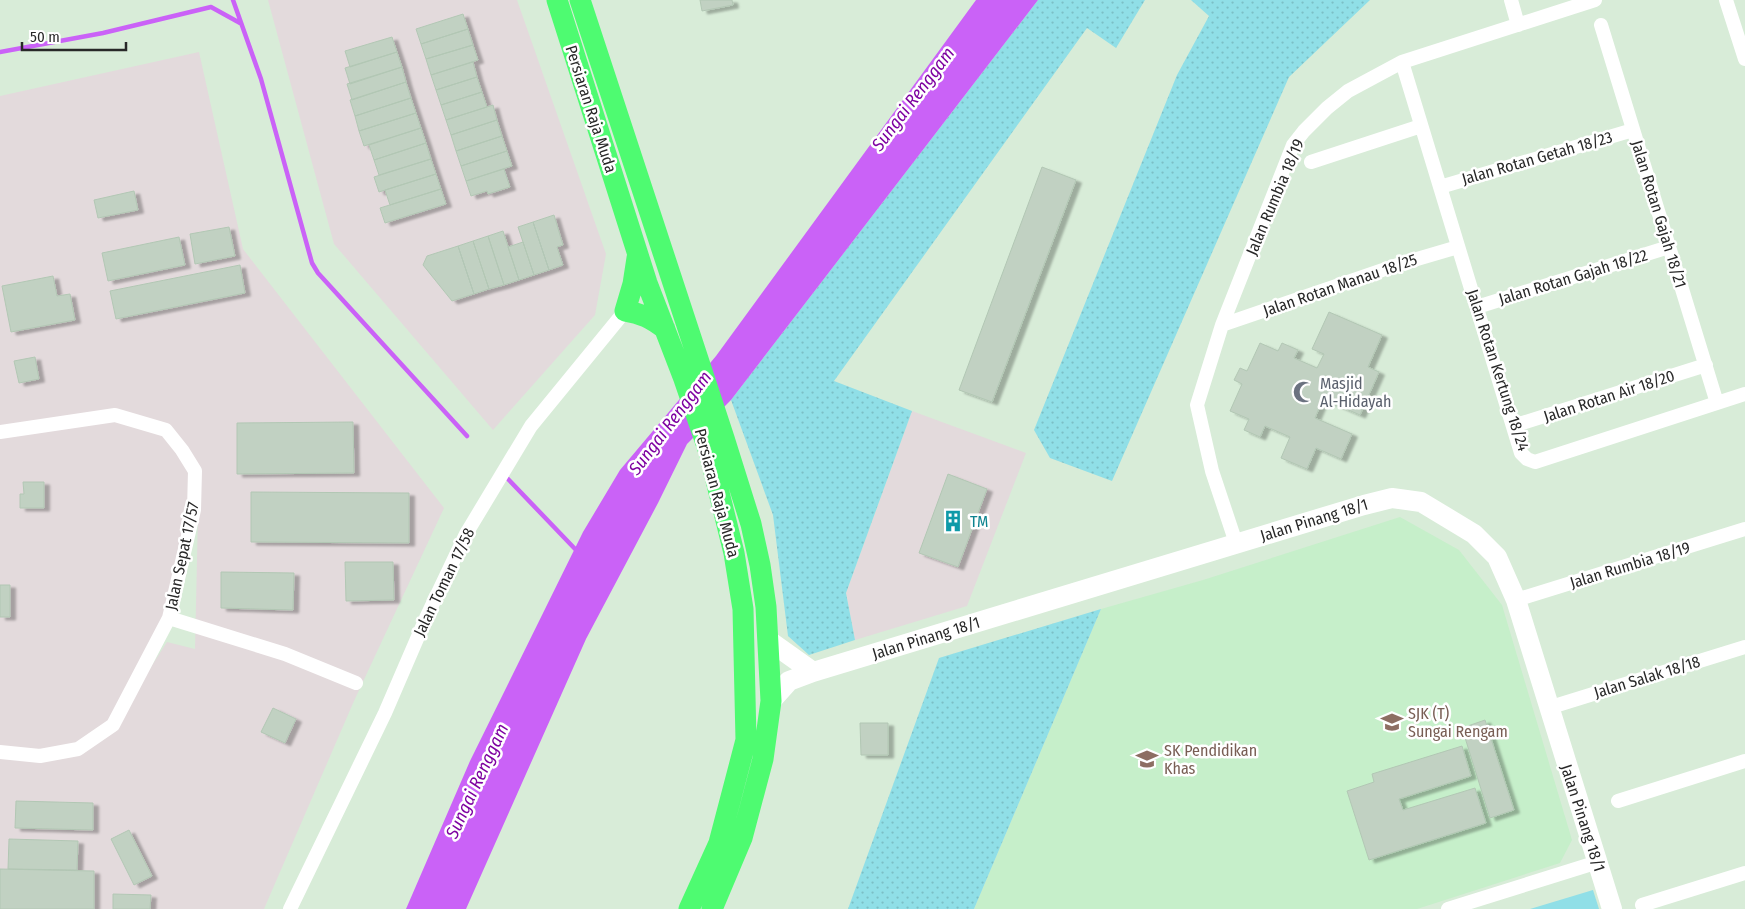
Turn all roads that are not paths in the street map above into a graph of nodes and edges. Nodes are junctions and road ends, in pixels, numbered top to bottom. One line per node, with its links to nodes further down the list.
1 (557, 0): 16 (main road, Persiaran Raja Muda)
2 (580, 0): 17 (main road, Persiaran Raja Muda)
3 (1511, 0): 7 (street)
4 (1595, 0): 7 (street, Jalan Rumbia 18/19)
5 (1726, 0): 8 (street)
6 (1601, 24): 11 (street, Jalan Rotan Gajah 18/21)
7 (1518, 25): 9 (street, Jalan Rumbia 18/19)
8 (1745, 59)
9 (1402, 62): 10 (street, Jalan Rotan Kertung 18/24); 21 (street, Jalan Rumbia 18/19)
10 (1421, 126): 12 (street); 13 (street, Jalan Rotan Kertung 18/24)
11 (1633, 130): 13 (street, Jalan Rotan Getah 18/23); 15 (street, Jalan Rotan Gajah 18/21)
12 (1311, 162)
13 (1440, 187): 14 (street, Jalan Rotan Kertung 18/24)
14 (1458, 247): 19 (street, Jalan Rotan Kertung 18/24); 21 (street, Jalan Rotan Manau 18/25)
15 (1669, 247): 19 (street, Jalan Rotan Gajah 18/22); 23 (street, Jalan Rotan Gajah 18/21)
16 (638, 253): 18 (main road, Persiaran Raja Muda); 20 (main road)
17 (668, 264): 18 (street, Jalan Toman 17/58); 28 (main road, Persiaran Raja Muda)
18 (648, 283): 20 (street, Jalan Toman 17/58); 22 (main road, Persiaran Raja Muda)
19 (1476, 307): 26 (street, Jalan Rotan Kertung 18/24)
20 (625, 311): 22 (main road); 45 (street, Jalan Toman 17/58)
21 (1222, 325): 30 (street, Jalan Rumbia 18/19)
22 (665, 329): 28 (main road, Persiaran Raja Muda)
23 (1706, 365): 25 (street, Jalan Rotan Gajah 18/21); 26 (street, Jalan Rotan Air 18/20)
24 (1745, 394): 25 (street, Jalan Rotan Kertung 18/24)
25 (1717, 402): 26 (street, Jalan Rotan Kertung 18/24)
26 (1513, 426)
27 (0, 432): 32 (street, Jalan Sepat 17/57)
28 (716, 445): 33 (main road, Persiaran Raja Muda); 46 (main road, Persiaran Raja Muda)
29 (1745, 529): 31 (street, Jalan Rumbia 18/19)
30 (1236, 543): 31 (street, Jalan Pinang 18/1); 35 (street, Jalan Pinang 18/1)
31 (1516, 600): 38 (street, Jalan Pinang 18/1)
32 (168, 618): 36 (street); 39 (street, Jalan Sepat 17/57)
33 (768, 640): 35 (street); 37 (main road, Persiaran Raja Muda)
34 (1745, 647): 38 (street, Jalan Salak 18/18)
35 (813, 672): 37 (street, Jalan Pinang 18/1)
36 (356, 684)
37 (771, 701): 47 (main road, Persiaran Raja Muda)
38 (1548, 708): 42 (street, Jalan Pinang 18/1)
39 (0, 752)
40 (1745, 761): 41 (street)
41 (1618, 801)
42 (1598, 862): 48 (street); 49 (street, Jalan Pinang 18/1)
43 (1745, 873): 44 (street)
44 (1642, 905)
45 (290, 909)
46 (689, 909)
47 (712, 909)
48 (1448, 909)
49 (1612, 909)

